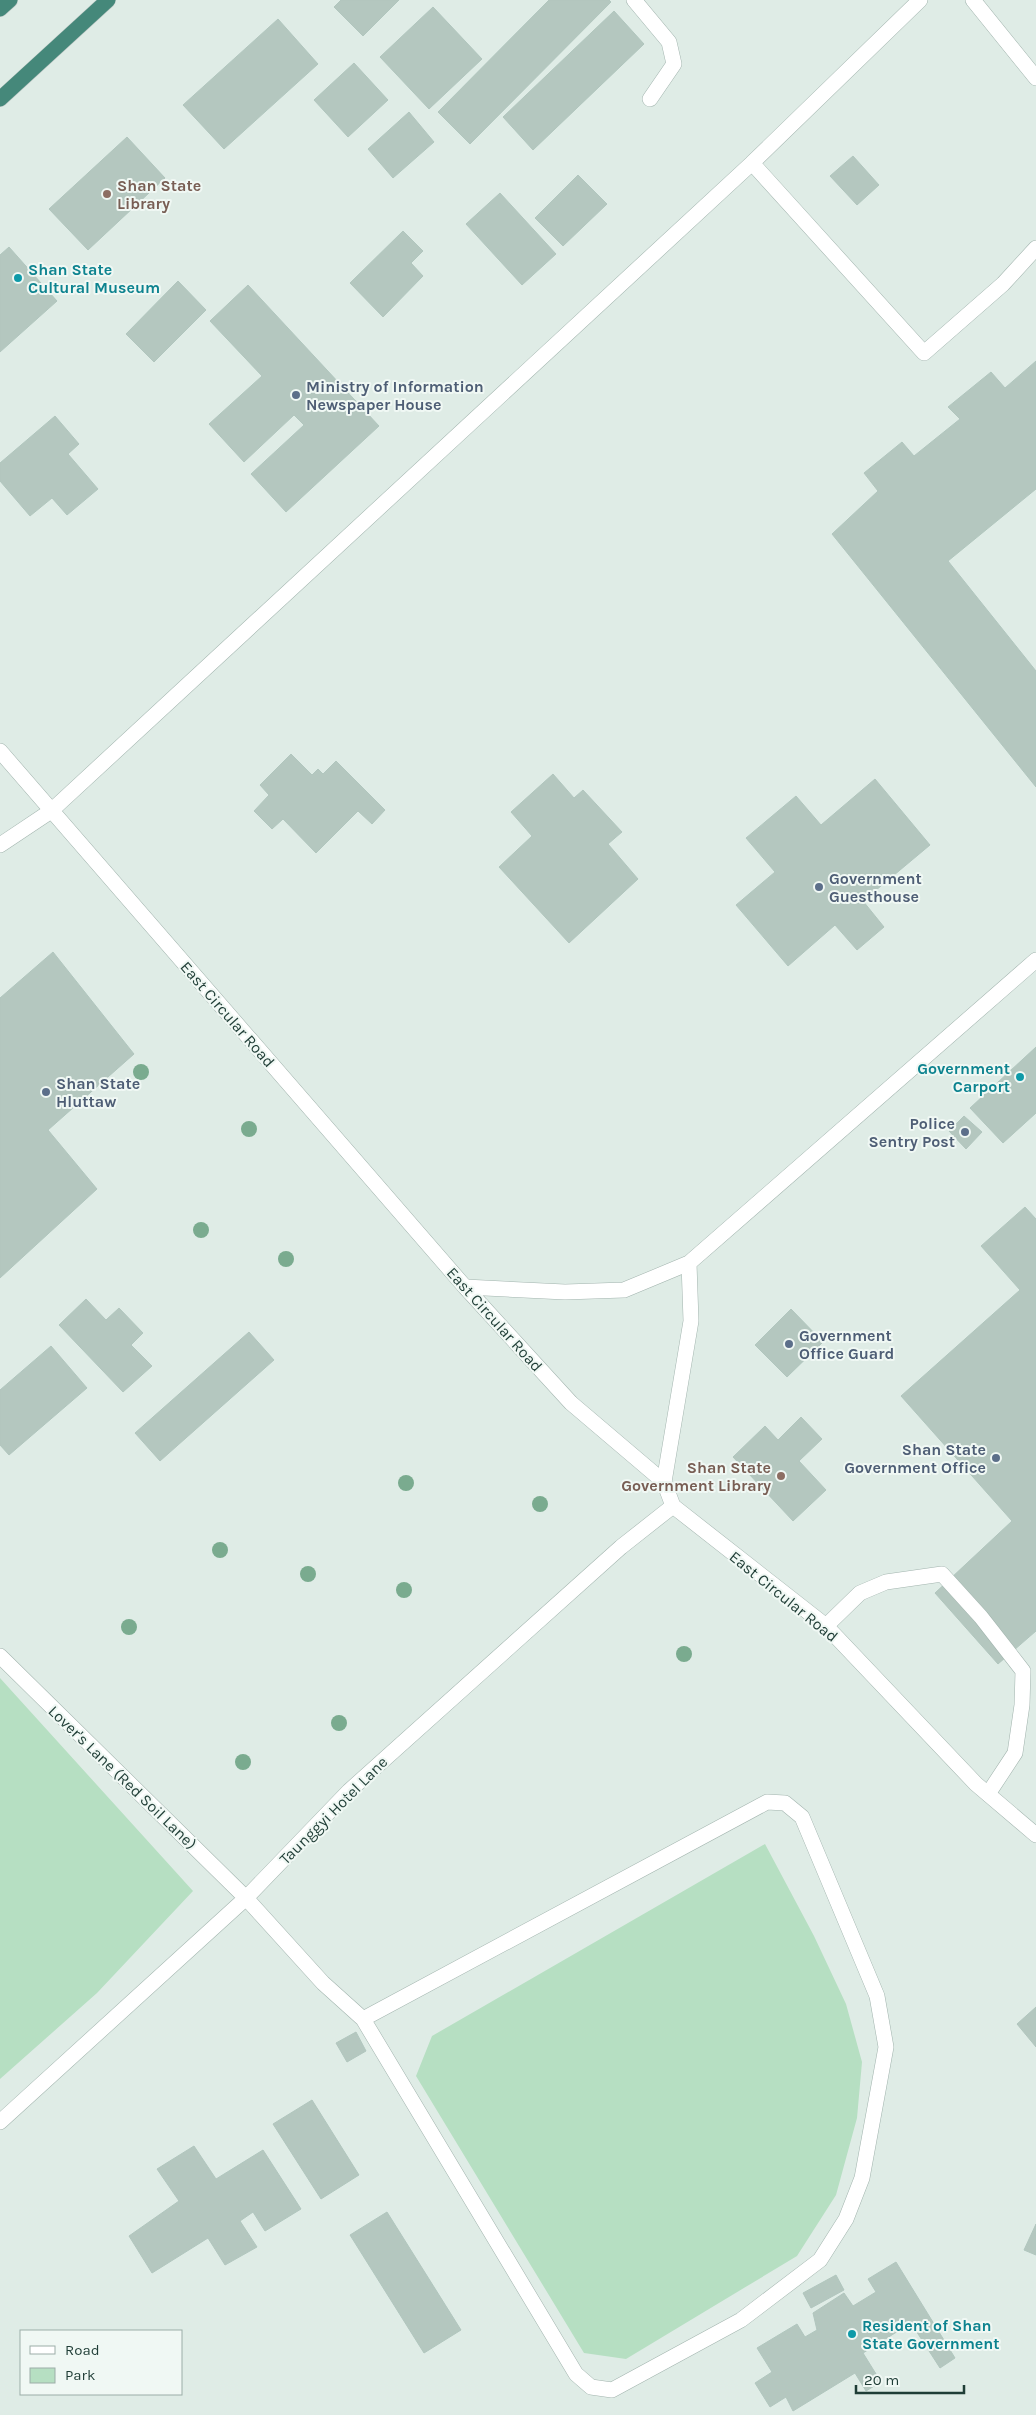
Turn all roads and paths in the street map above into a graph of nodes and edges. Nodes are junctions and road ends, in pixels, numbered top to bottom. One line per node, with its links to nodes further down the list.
1 (10, 0): 6 (highway)
2 (108, 0): 8 (highway)
3 (634, 0): 9 (street)
4 (920, 0): 10 (street)
5 (973, 0): 7 (street)
6 (0, 9)
7 (1036, 78)
8 (0, 99)
9 (650, 99)
10 (752, 164): 11 (street); 13 (street)
11 (1036, 248)
12 (0, 751): 13 (street, East Circular Road)
13 (51, 811): 14 (street); 17 (street, East Circular Road)
14 (0, 845)
15 (1036, 960): 16 (street)
16 (689, 1263): 17 (street); 18 (street)
17 (465, 1287): 18 (street, East Circular Road)
18 (664, 1482): 19 (street)
19 (672, 1506): 20 (street, East Circular Road); 24 (street, Taunggyi Hotel Lane)
20 (826, 1626): 22 (street, East Circular Road); 22 (street)
21 (0, 1656): 24 (street, Lover's Lane (Red Soil Lane))
22 (988, 1794): 23 (street, East Circular Road)
23 (1036, 1836)
24 (246, 1898): 25 (street, Lover's Lane (Red Soil Lane)); 26 (street, Taunggyi Hotel Lane)
25 (363, 2019): 25 (street, Lover's Lane (Red Soil Lane))
26 (0, 2122)

